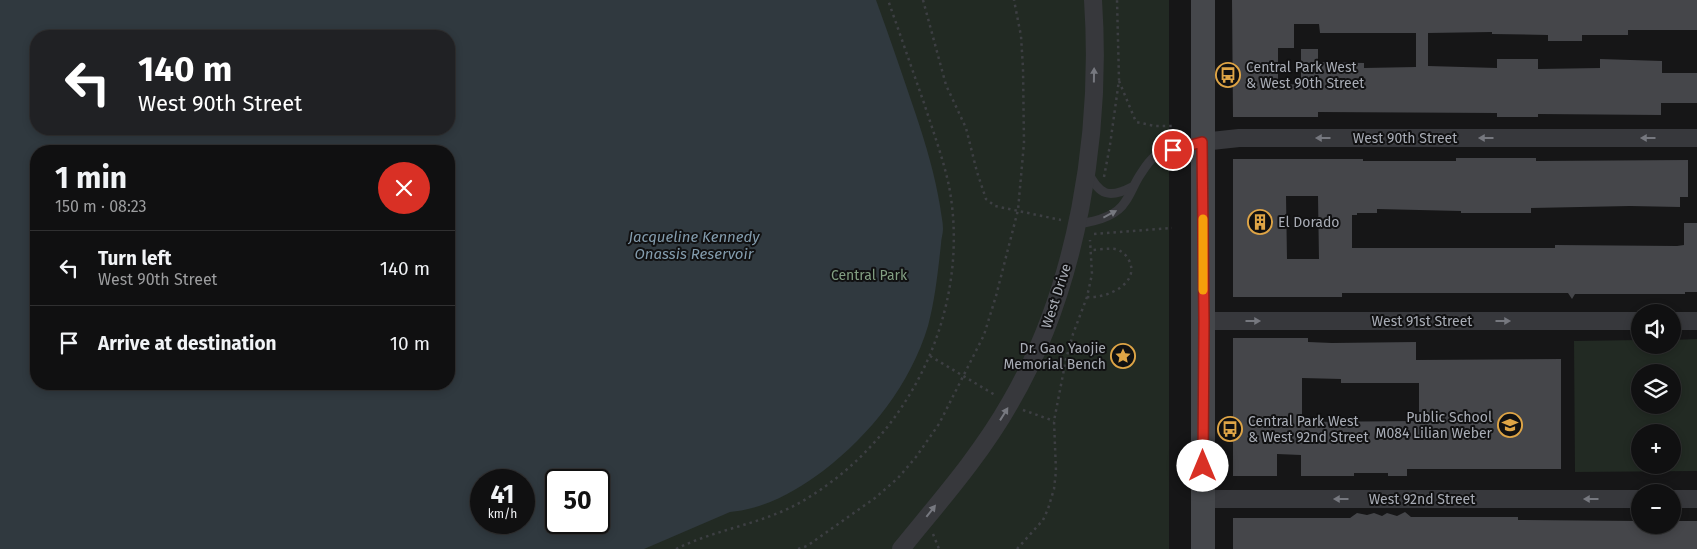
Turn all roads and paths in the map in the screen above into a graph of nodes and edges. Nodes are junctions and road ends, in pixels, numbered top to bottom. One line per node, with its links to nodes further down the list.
1 (888, 0): 22 (path)
2 (923, 0): 14 (path)
3 (1014, 0): 14 (path)
4 (1093, 0): 11 (street, West Drive, one-way to 4)
5 (1117, 0): 7 (path)
6 (1203, 0): 10 (main road)
7 (1119, 80): 8 (path); 12 (path)
8 (1172, 126)
9 (1697, 138): 10 (street, West 90th Street, one-way to 10)
10 (1202, 142): 13 (lane, West 90th Street); 18 (main road)
11 (1086, 168): 13 (lane); 15 (street, West Drive)
12 (1103, 183)
13 (1132, 187): 15 (lane, West 90th Street, one-way to 13)
14 (1018, 210): 15 (path); 23 (path)
15 (1077, 226): 16 (path); 36 (street, West Drive, one-way to 15)
16 (1172, 228)
17 (1087, 296): 17 (path); 24 (path)
18 (1204, 321): 19 (street, West 91st Street, one-way to 19); 32 (main road)
19 (1631, 321)
20 (1681, 321): 21 (street)
21 (1697, 321)
22 (930, 356): 23 (path); 34 (path)
23 (964, 375): 26 (path); 33 (path)
24 (1062, 375): 25 (path); 28 (path)
25 (1068, 377)
26 (1000, 398)
27 (1017, 408): 28 (path)
28 (1054, 421): 37 (path)
29 (1631, 499): 32 (street, West 92nd Street, one-way to 32)
30 (1681, 499): 31 (street)
31 (1697, 499)
32 (1203, 500): 38 (main road)
33 (806, 548): 35 (path)
34 (676, 549)
35 (798, 549)
36 (901, 549)
37 (1016, 549)
38 (1203, 549)

